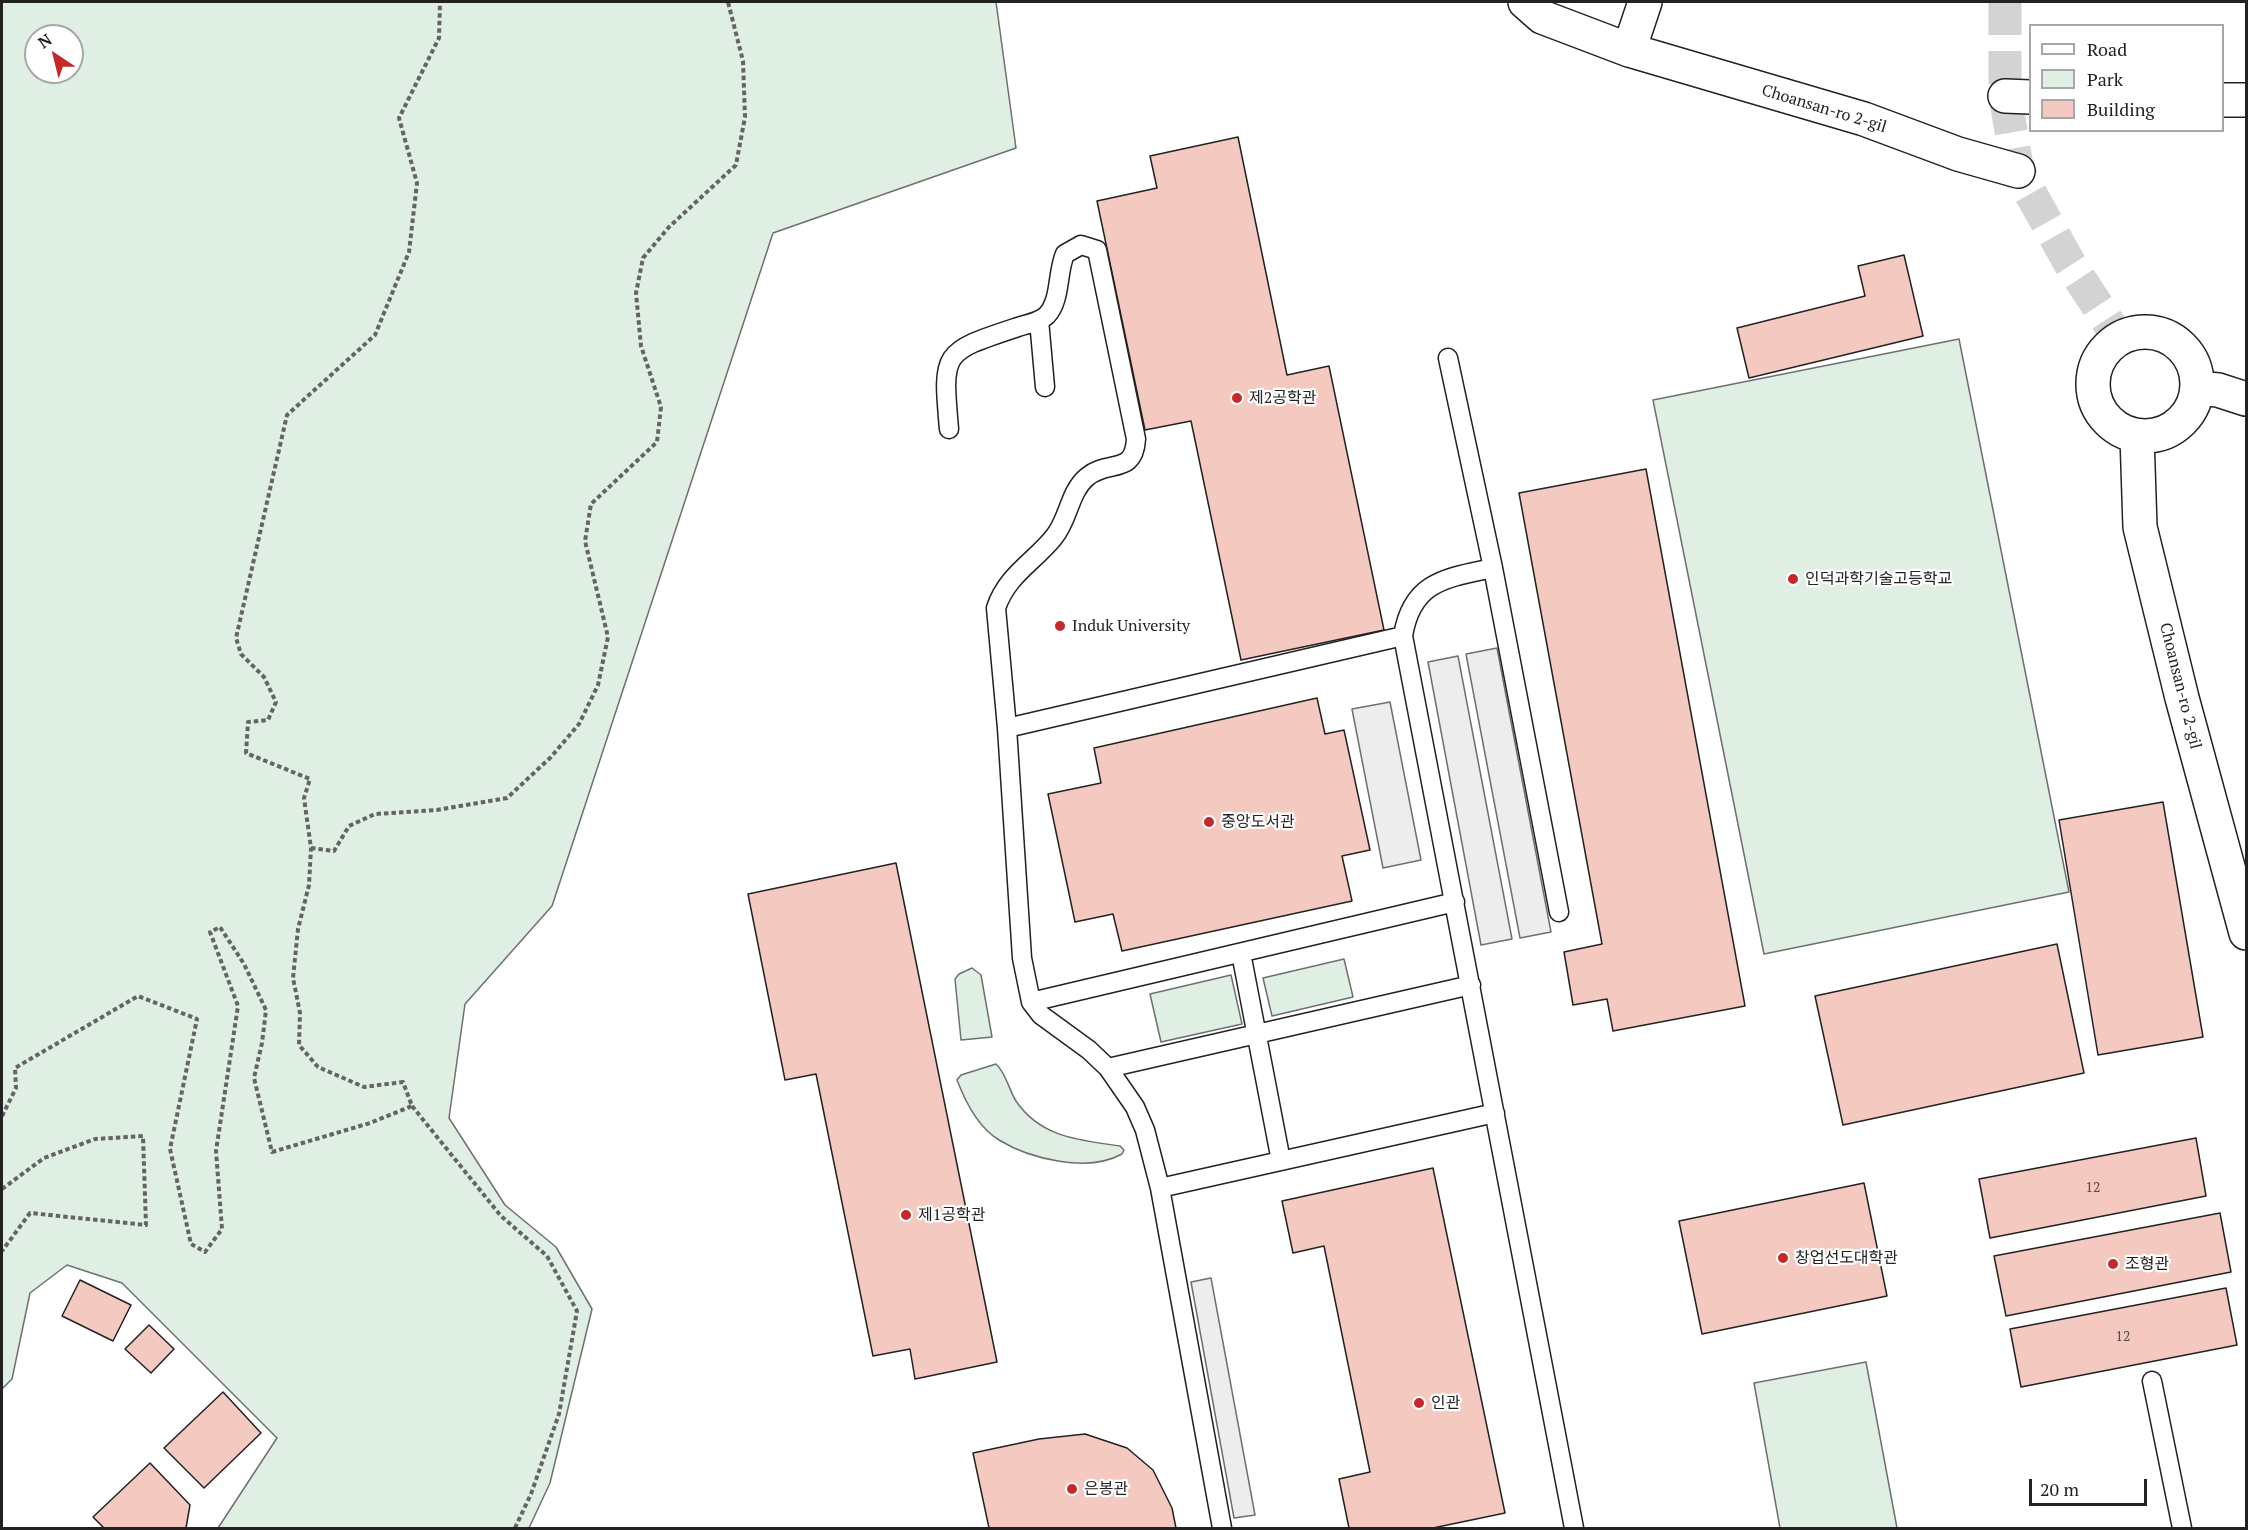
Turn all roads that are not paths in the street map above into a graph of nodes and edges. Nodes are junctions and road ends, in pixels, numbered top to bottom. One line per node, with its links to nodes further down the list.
1 (1525, 2): 3 (street, Choansan-ro 2-gil)
2 (1645, 2): 3 (street)
3 (1629, 50): 6 (street, Choansan-ro 2-gil)
4 (2224, 100): 5 (street)
5 (2247, 100)
6 (2018, 171)
7 (1039, 320): 9 (lane); 12 (lane); 16 (lane)
8 (1448, 358): 14 (lane)
9 (1045, 387)
10 (2198, 388): 11 (street); 13 (street); 13 (street)
11 (2247, 399)
12 (950, 429)
13 (2137, 436): 19 (street, Choansan-ro 2-gil)
14 (1493, 568): 15 (lane); 18 (lane)
15 (1403, 636): 16 (lane); 17 (lane)
16 (1007, 728): 22 (lane)
17 (1455, 902): 20 (lane); 21 (lane)
18 (1558, 912)
19 (2247, 933)
20 (1241, 953): 22 (lane); 23 (lane)
21 (1471, 985): 23 (lane); 25 (lane)
22 (1031, 1002): 24 (lane)
23 (1257, 1034): 24 (lane); 26 (lane)
24 (1108, 1068): 27 (lane)
25 (1495, 1113): 26 (lane); 30 (lane)
26 (1281, 1161): 27 (lane)
27 (1160, 1188): 29 (lane)
28 (2152, 1381): 31 (lane)
29 (1222, 1528)
30 (1574, 1528)
31 (2182, 1528)

